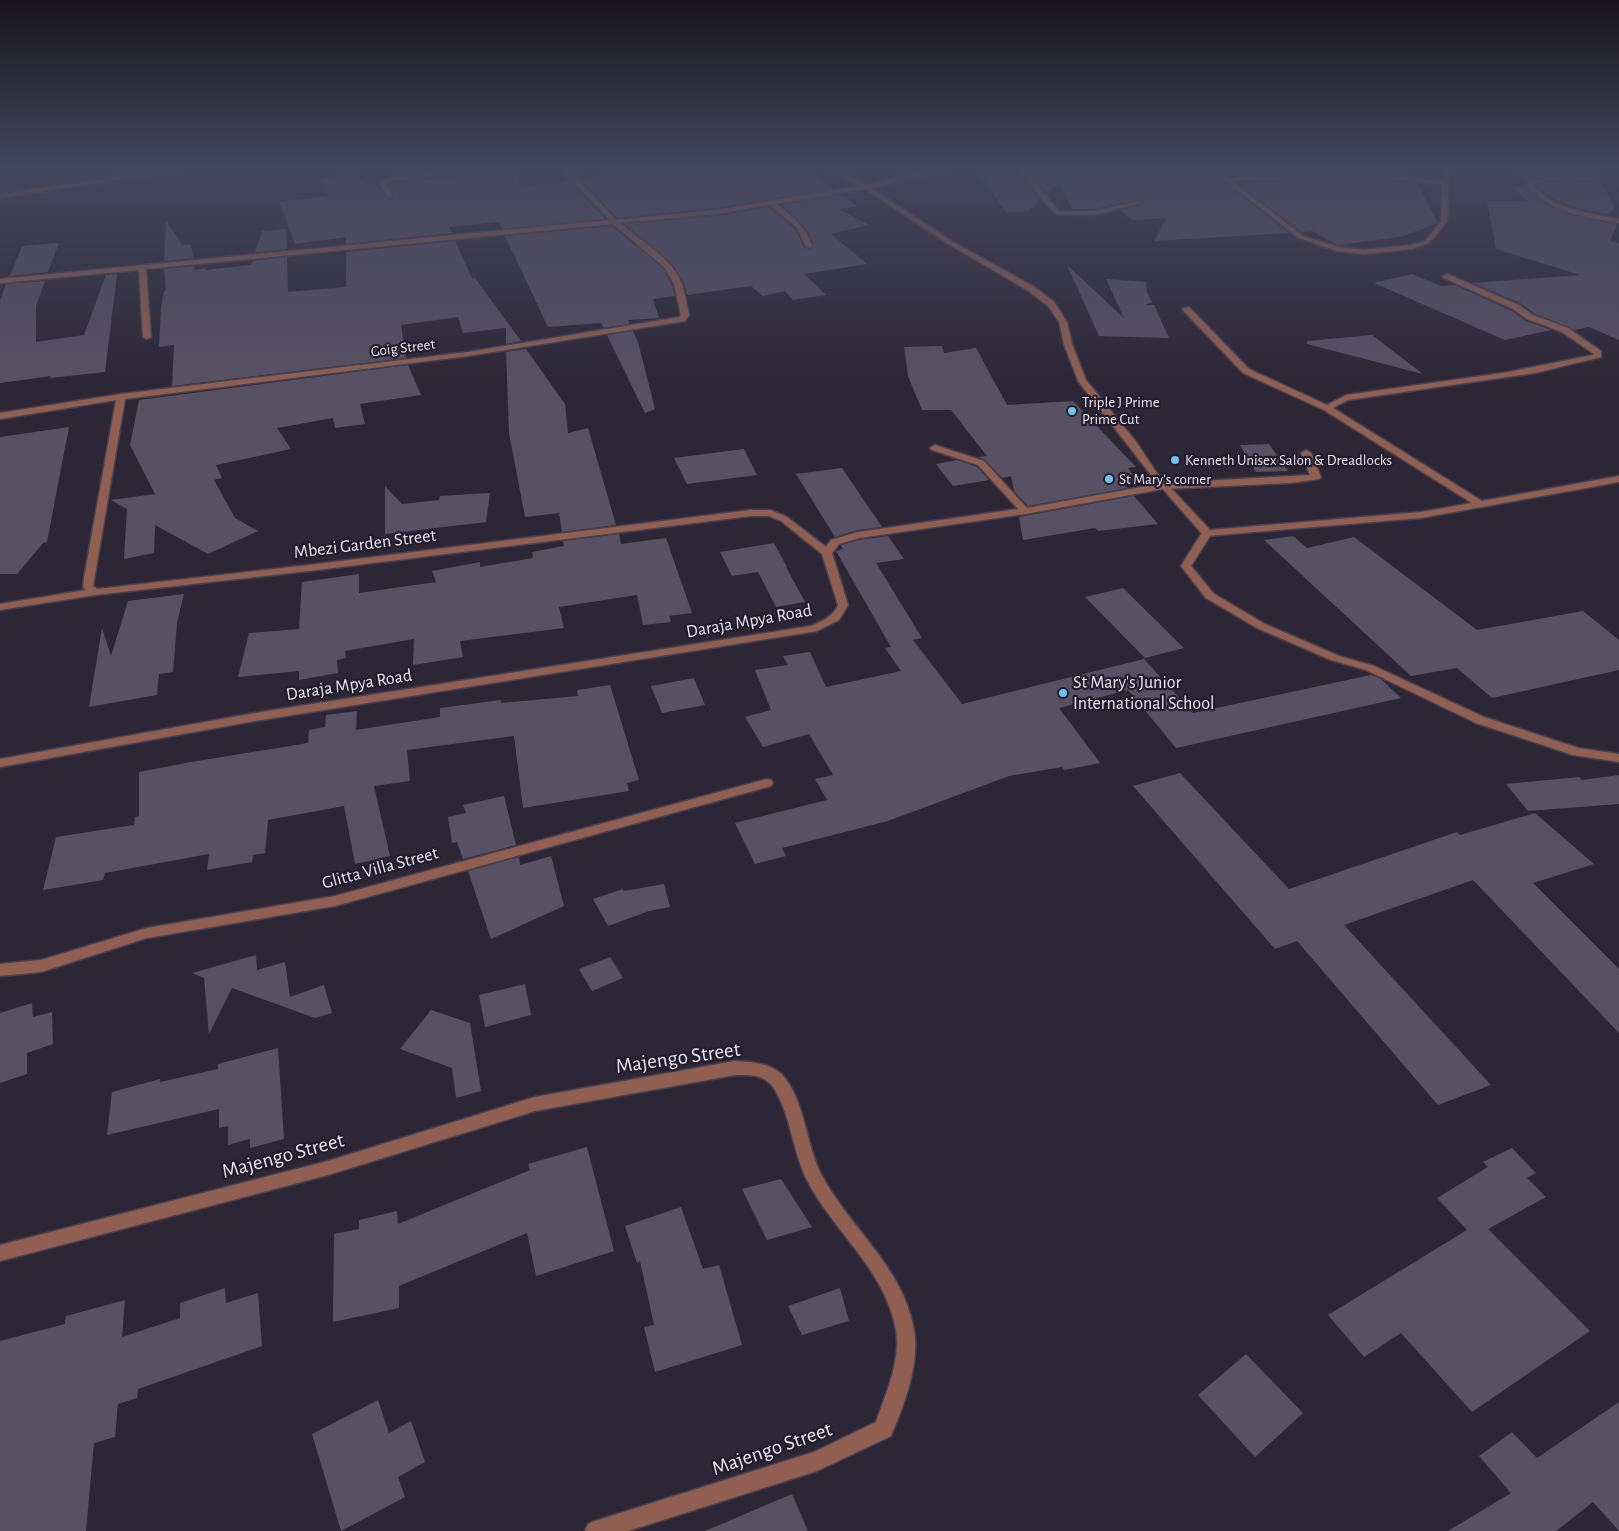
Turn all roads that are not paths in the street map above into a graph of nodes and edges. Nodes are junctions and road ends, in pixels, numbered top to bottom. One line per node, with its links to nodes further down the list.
1 (400, 241): 8 (street)
2 (639, 241): 13 (street, Goig Street)
3 (808, 241): 7 (street)
4 (948, 241): 19 (street)
5 (1315, 241): 6 (street)
6 (1427, 241)
7 (809, 246)
8 (142, 266): 10 (street); 12 (street)
9 (1447, 276): 14 (street)
10 (0, 281)
11 (1186, 309): 14 (street)
12 (147, 337)
13 (121, 397): 15 (street, Goig Street); 24 (street)
14 (1327, 408): 20 (street)
15 (0, 416)
16 (935, 448): 21 (street)
17 (1306, 453): 19 (street)
18 (1619, 479): 20 (street)
19 (1165, 486): 21 (street); 22 (street)
20 (1482, 505): 22 (street)
21 (1025, 511): 23 (street)
22 (1206, 533): 26 (street)
23 (827, 553): 24 (street, Mbezi Garden Street); 27 (street, Daraja Mpya Road)
24 (95, 592): 25 (street, Mbezi Garden Street)
25 (0, 607)
26 (1619, 758)
27 (0, 763)
28 (767, 783): 29 (street, Glitta Villa Street)
29 (0, 970)
30 (0, 1253): 31 (street, Majengo Street)
31 (595, 1531)

